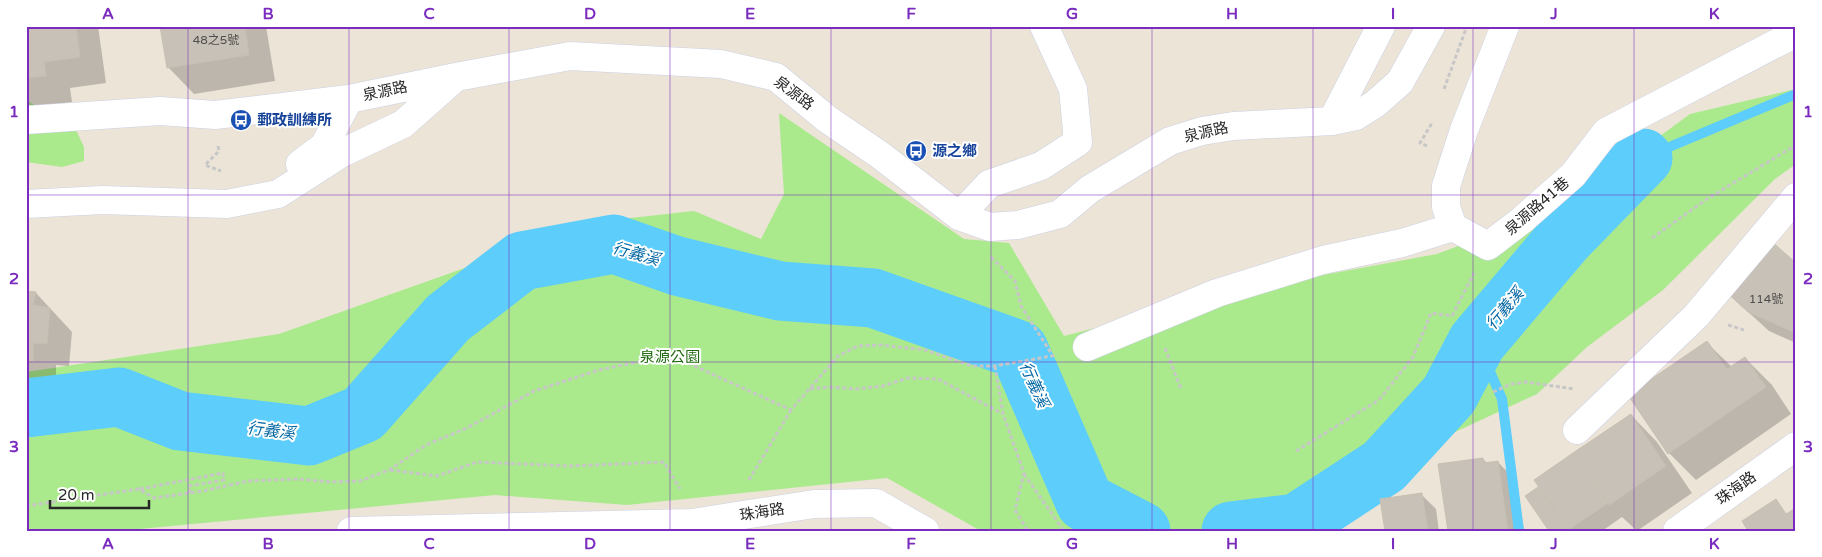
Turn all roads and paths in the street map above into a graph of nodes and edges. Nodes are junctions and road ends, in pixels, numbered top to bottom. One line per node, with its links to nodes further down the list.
1 (1044, 26): 18 (street)
2 (1381, 26): 12 (street)
3 (1431, 26): 12 (street, 泉源路)
4 (1467, 26): 8 (path)
5 (1505, 26): 20 (street)
6 (1796, 34): 22 (street, 泉源路41巷)
7 (456, 76): 9 (street, 泉源路); 16 (street); 18 (street, 泉源路)
8 (1442, 96)
9 (349, 99): 10 (street, 泉源路); 16 (street)
10 (216, 115): 11 (street, 泉源路); 14 (path)
11 (26, 120)
12 (1332, 121): 19 (street, 泉源路)
13 (1796, 145): 21 (path)
14 (224, 172)
15 (1796, 197): 29 (street)
16 (246, 200): 17 (street)
17 (26, 204)
18 (959, 216): 19 (street, 泉源路)
19 (990, 227): 25 (path)
20 (1453, 227): 22 (street); 23 (street)
21 (1652, 238)
22 (1488, 246): 34 (path)
23 (1154, 319): 24 (street); 27 (path)
24 (1087, 347)
25 (995, 366): 26 (path); 31 (path)
26 (809, 389): 30 (path); 31 (path)
27 (1180, 389)
28 (1493, 392): 29 (path)
29 (1613, 398): 32 (street)
30 (791, 410): 35 (path); 37 (path)
31 (1003, 414): 36 (path)
32 (1577, 430)
33 (1796, 446): 47 (street, 珠海路)
34 (1296, 451)
35 (389, 470): 39 (path); 40 (path)
36 (1024, 473): 45 (path); 46 (path)
37 (749, 480)
38 (139, 489): 40 (path); 40 (path); 41 (path)
39 (680, 489)
40 (190, 493)
41 (26, 506)
42 (693, 527): 43 (street, 珠海路); 44 (street, 珠海路)
43 (351, 531)
44 (925, 531)
45 (1030, 531)
46 (1064, 531)
47 (1677, 531)

